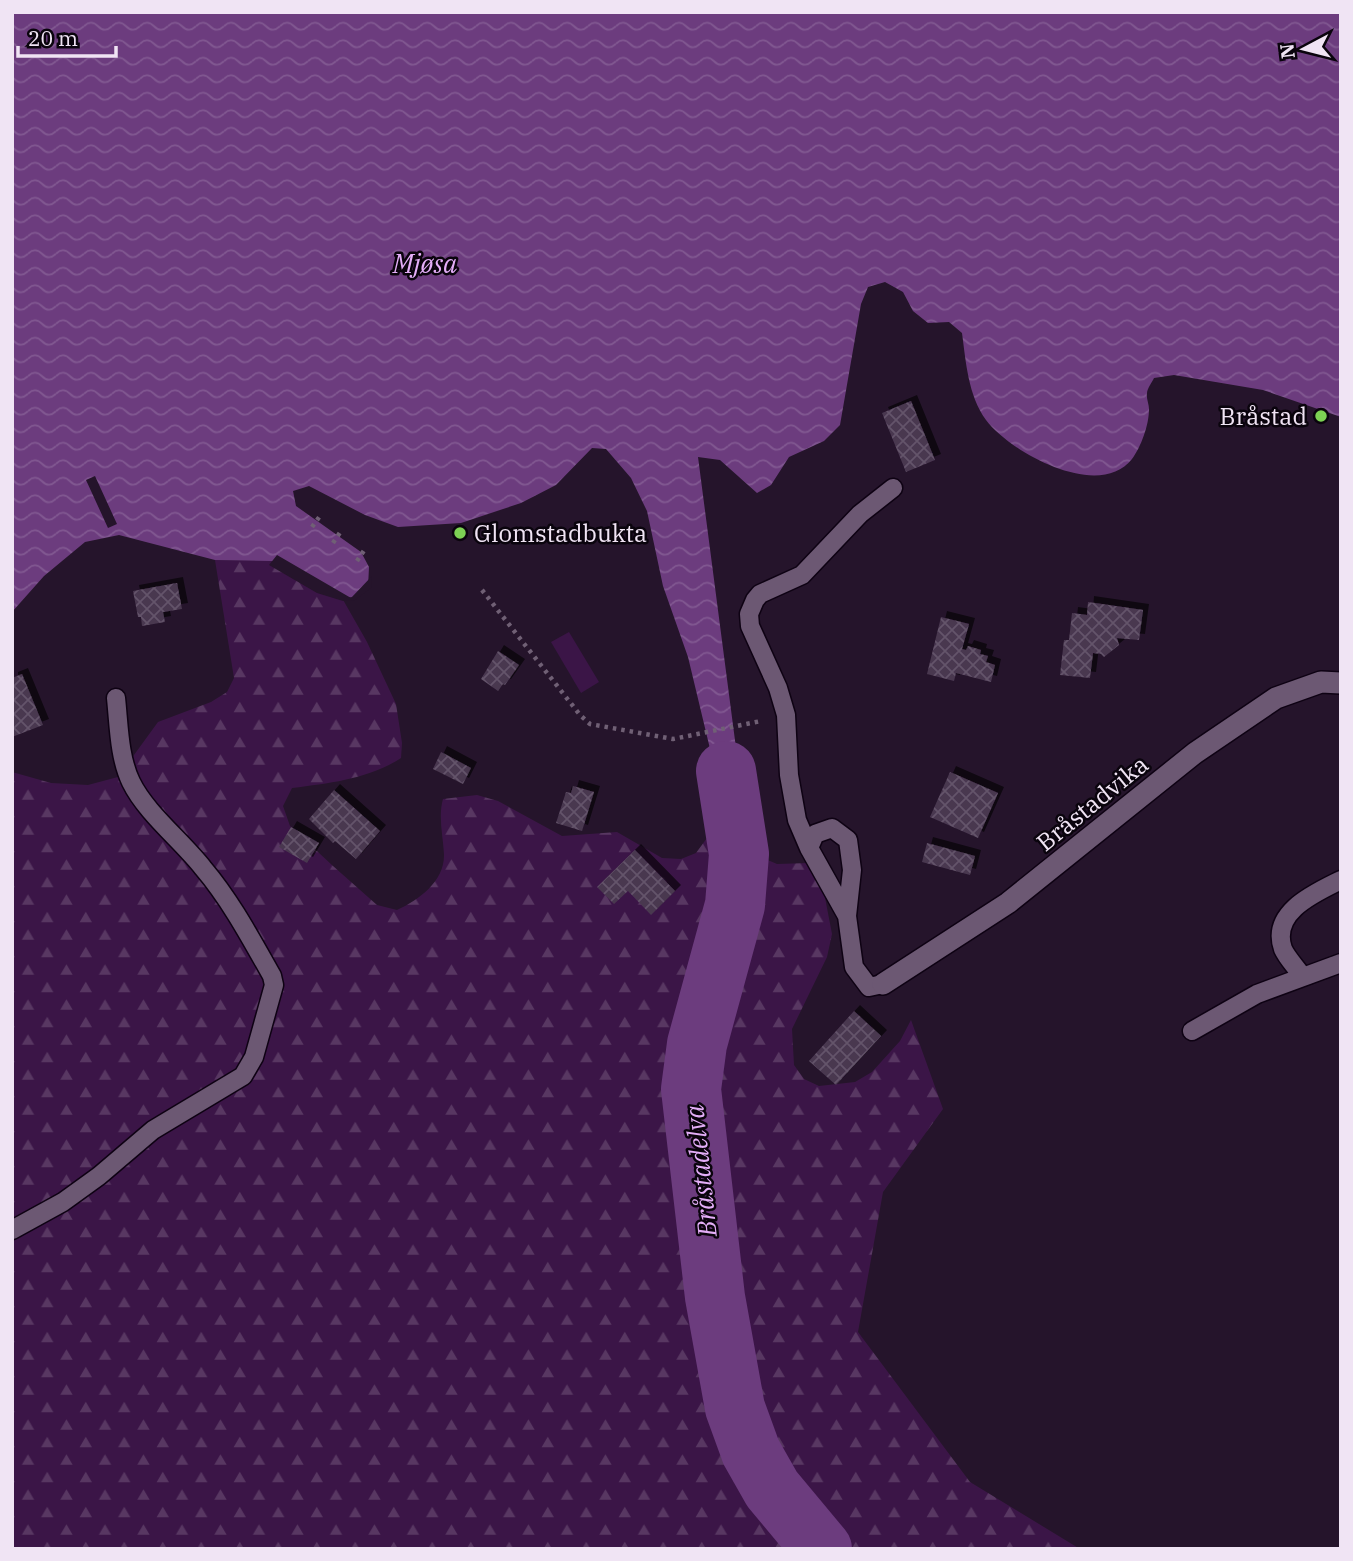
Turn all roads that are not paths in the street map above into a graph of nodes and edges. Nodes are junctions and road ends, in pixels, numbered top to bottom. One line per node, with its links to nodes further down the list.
1 (893, 488): 4 (lane)
2 (1341, 683): 9 (street, Bråstadvika)
3 (116, 698): 11 (lane)
4 (809, 848): 6 (lane); 6 (lane)
5 (1341, 880): 8 (lane)
6 (847, 916): 9 (lane)
7 (1341, 963): 8 (lane)
8 (1302, 975): 10 (lane)
9 (883, 984)
10 (1192, 1031)
11 (12, 1230)

